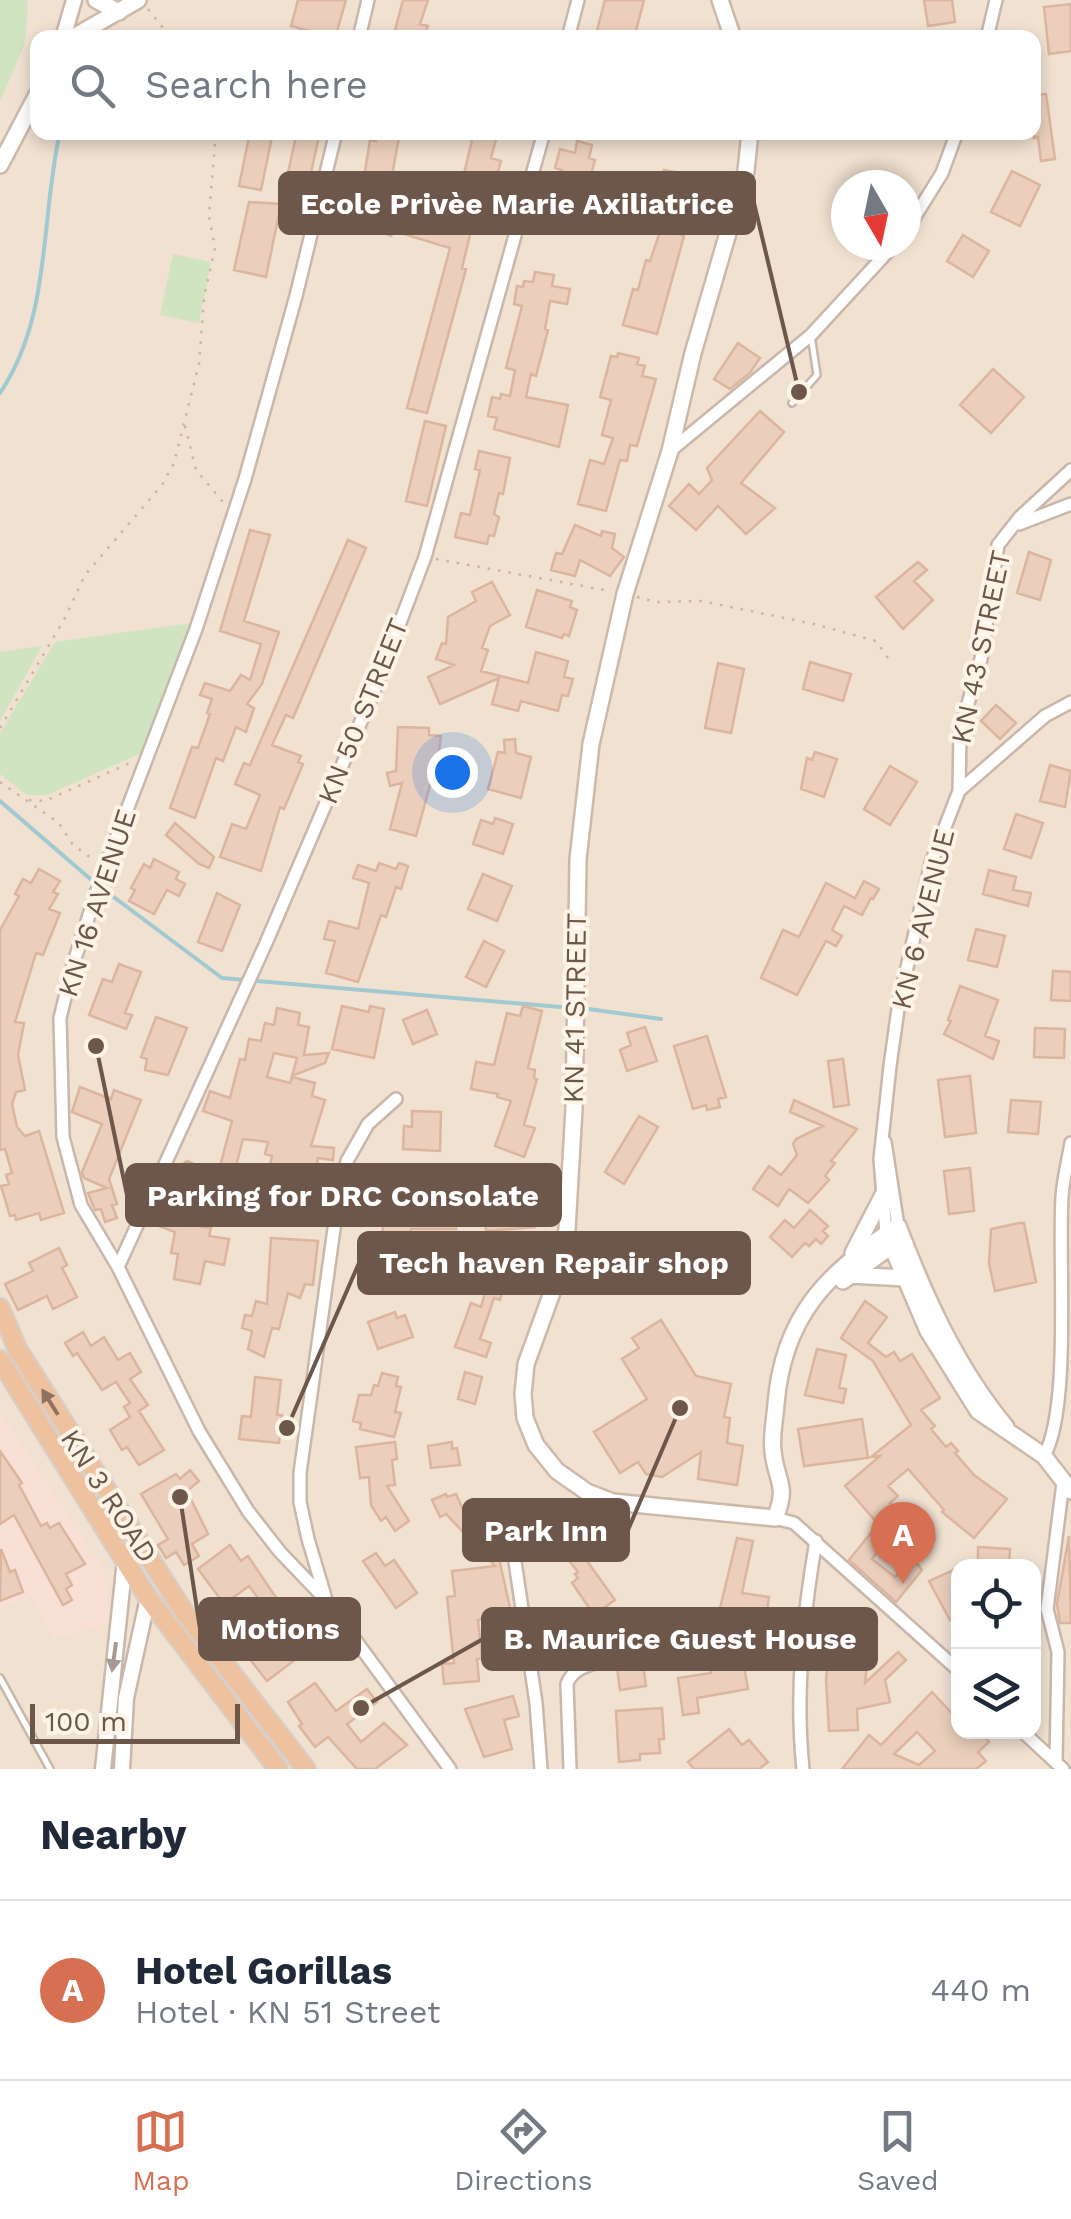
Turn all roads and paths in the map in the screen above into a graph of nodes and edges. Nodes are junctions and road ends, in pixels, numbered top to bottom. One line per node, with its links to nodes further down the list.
1 (74, 0): 9 (street)
2 (96, 0): 8 (main road)
3 (139, 0): 8 (main road); 11 (path)
4 (368, 0): 12 (street)
5 (578, 0): 13 (street)
6 (720, 0): 14 (main road)
7 (996, 0): 15 (street)
8 (119, 12): 10 (main road)
9 (65, 30)
10 (86, 30)
11 (164, 30)
12 (361, 30)
13 (570, 30)
14 (730, 30)
15 (988, 30)
16 (30, 108): 22 (main road)
17 (215, 140): 27 (path)
18 (334, 140): 31 (street, KN 16 AVENUE)
19 (542, 140): 33 (street, KN 50 STREET)
20 (749, 140): 28 (main road, KN 41 STREET)
21 (954, 140): 23 (street)
22 (0, 166)
23 (921, 207)
24 (880, 260): 25 (street)
25 (811, 335): 26 (lane); 28 (street)
26 (792, 403)
27 (184, 422): 31 (path); 37 (path)
28 (670, 451): 34 (main road, KN 41 STREET)
29 (1071, 470): 32 (street, KN 43 STREET)
30 (1071, 504): 32 (street)
31 (234, 514): 38 (street, KN 16 AVENUE)
32 (1008, 527): 40 (street, KN 43 STREET)
33 (425, 557): 34 (path); 48 (street, KN 50 STREET)
34 (626, 594): 35 (path); 56 (main road, KN 41 STREET)
35 (890, 661)
36 (1071, 702): 40 (street, KN 6 AVENUE)
37 (0, 728)
38 (148, 756): 41 (path); 42 (street, KN 16 AVENUE)
39 (0, 782): 41 (path)
40 (959, 791): 44 (street, KN 6 AVENUE)
41 (27, 800): 42 (path)
42 (104, 870): 48 (street, KN 16 AVENUE)
43 (396, 1099): 61 (street)
44 (884, 1133): 46 (street, KN 6 AVENUE); 47 (street, KN 6 AVENUE)
45 (1071, 1143): 54 (street)
46 (883, 1195): 47 (street, KN 6 AVENUE); 49 (main road)
47 (894, 1236): 49 (main road); 50 (main road, KN 6 AVENUE); 53 (main road, KN 6 AVENUE)
48 (118, 1267): 61 (street, KN 16 AVENUE)
49 (847, 1270): 50 (main road); 56 (main road)
50 (905, 1278): 53 (main road, KN 6 AVENUE)
51 (0, 1308): 71 (highway, KN 3 ROAD, one-way to 51)
52 (0, 1360): 59 (highway, KN 3 ROAD)
53 (1006, 1427): 54 (main road, KN 6 AVENUE)
54 (1044, 1456): 55 (main road, KN 6 AVENUE)
55 (1067, 1487): 66 (street)
56 (776, 1518): 57 (street)
57 (816, 1541): 63 (street); 75 (street)
58 (514, 1555): 73 (street)
59 (124, 1560): 60 (highway, KN 3 ROAD); 68 (street, one-way to 68)
60 (148, 1598): 69 (street); 70 (highway, KN 3 ROAD)
61 (326, 1600): 72 (street, KN 16 AVENUE)
62 (602, 1661): 74 (street)
63 (951, 1664)
64 (0, 1678): 67 (lane)
65 (1031, 1739): 66 (street)
66 (1060, 1766)
67 (50, 1769)
68 (102, 1769)
69 (122, 1769)
70 (278, 1769)
71 (306, 1769)
72 (450, 1769)
73 (541, 1769)
74 (570, 1769)
75 (803, 1769)

